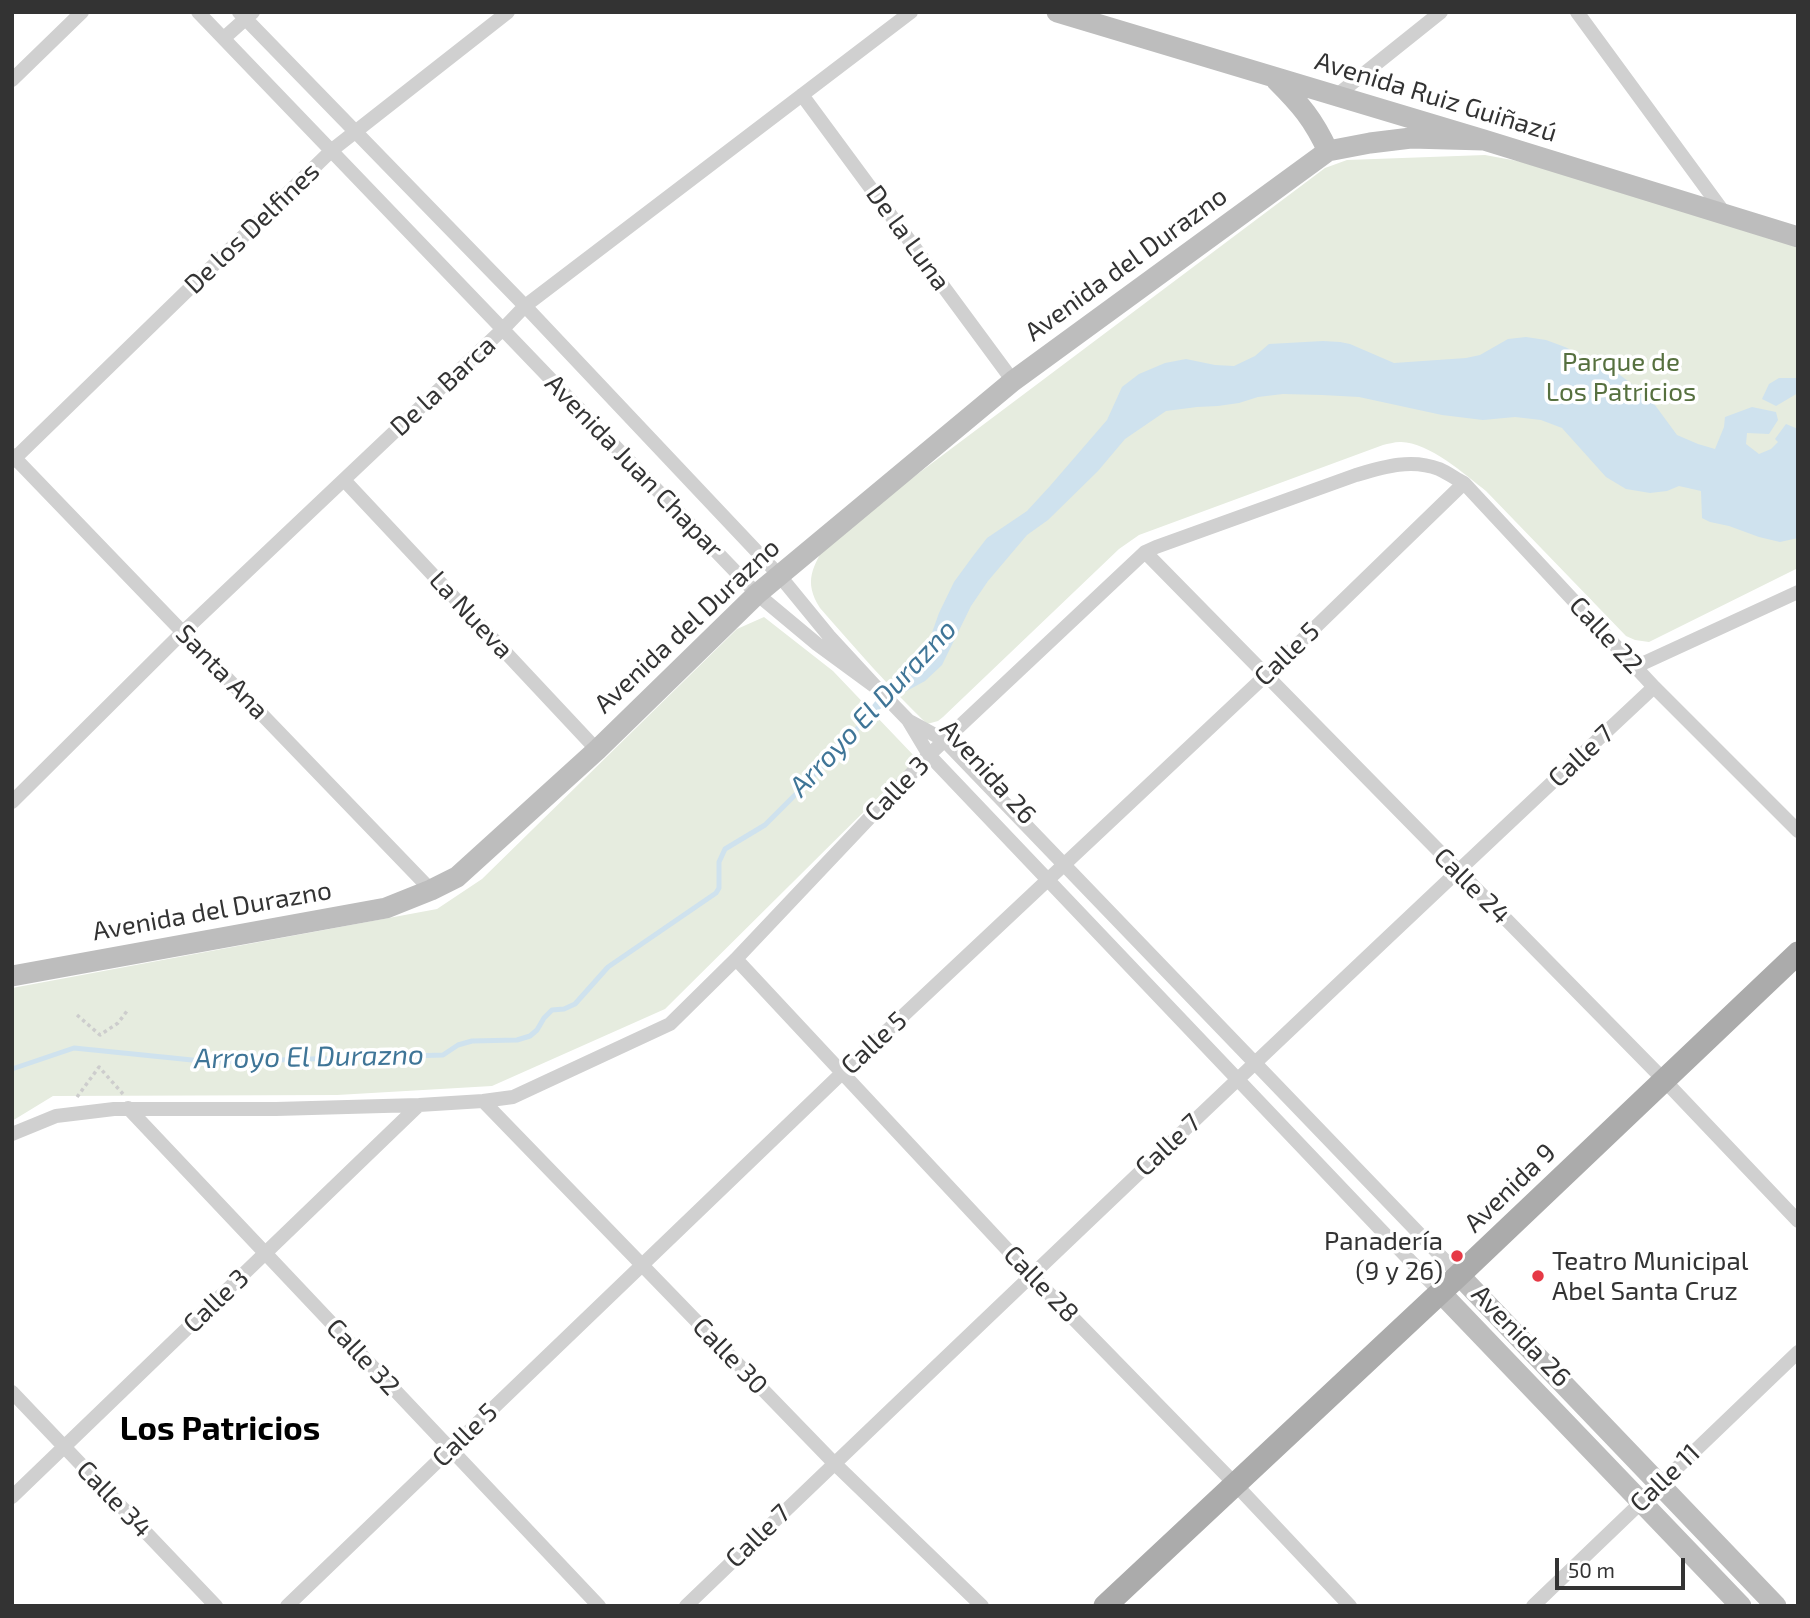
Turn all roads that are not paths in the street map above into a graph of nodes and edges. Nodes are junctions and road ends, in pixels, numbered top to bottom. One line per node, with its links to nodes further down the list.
1 (82, 12): 11 (street)
2 (198, 12): 9 (street, Avenida Juan Chapar)
3 (508, 12): 14 (street, De los Delfines)
4 (911, 12): 12 (street, De la Barca)
5 (1057, 12): 10 (main road, Avenida Ruiz Guiñazú)
6 (1441, 12): 13 (street)
7 (1577, 12): 18 (street)
8 (246, 15): 9 (street); 14 (street, Avenida Juan Chapar)
9 (224, 38): 16 (street, Avenida Juan Chapar)
10 (1273, 77): 13 (main road, Avenida Ruiz Guiñazú); 17 (main road)
11 (12, 80)
12 (802, 95): 20 (street, De la Barca); 22 (street, De la Luna)
13 (1336, 96): 15 (main road, Avenida Ruiz Guiñazú)
14 (356, 131): 16 (street, De los Delfines); 20 (street, Avenida Juan Chapar)
15 (1484, 140): 17 (main road); 18 (main road, Avenida Ruiz Guiñazú)
16 (332, 150): 21 (street, Avenida Juan Chapar); 23 (street, De los Delfines)
17 (1328, 151): 22 (main road, Avenida del Durazno)
18 (1726, 215): 19 (main road, Avenida Ruiz Guiñazú)
19 (1798, 237)
20 (525, 306): 21 (street, De la Barca); 28 (street, Avenida Juan Chapar)
21 (503, 329): 25 (street, De la Barca); 30 (street, Avenida Juan Chapar)
22 (1013, 381): 28 (main road, Avenida del Durazno)
23 (13, 458): 31 (street, Santa Ana)
24 (1402, 464): 26 (street, Calle 22); 27 (street, Calle 3)
25 (344, 480): 31 (street, De la Barca); 38 (street, La Nueva)
26 (1464, 483): 32 (street, Calle 22); 33 (street, Calle 5)
27 (1145, 552): 33 (street, Calle 24); 37 (street, Calle 3)
28 (779, 575): 30 (main road, Avenida del Durazno); 35 (street, Avenida Juan Chapar)
29 (1798, 592): 32 (street)
30 (757, 594): 35 (street, Avenida Juan Chapar); 38 (main road, Avenida del Durazno)
31 (183, 632): 40 (street, De la Barca); 45 (street, Santa Ana)
32 (1635, 667): 34 (street, Calle 22)
33 (1265, 676): 42 (street, Calle 5); 43 (street, Calle 24)
34 (1654, 687): 41 (street, Calle 22); 43 (street, Calle 7)
35 (877, 688): 36 (street)
36 (908, 720): 37 (street, Avenida 26); 39 (street, Avenida 26)
37 (944, 740): 39 (street, Calle 3); 42 (street, Avenida 26)
38 (597, 750): 45 (main road, Avenida del Durazno)
39 (929, 755): 44 (street, Avenida 26); 47 (street, Calle 3)
40 (12, 802)
41 (1798, 831)
42 (1064, 865): 44 (street, Calle 5); 49 (street, Avenida 26)
43 (1457, 871): 49 (street, Calle 7); 52 (street, Calle 24)
44 (1049, 881): 50 (street, Calle 5); 51 (street, Avenida 26)
45 (431, 890): 48 (main road, Avenida del Durazno)
46 (1798, 953): 52 (main road, Avenida 9)
47 (736, 959): 50 (street, Calle 28); 53 (street, Calle 3)
48 (12, 976)
49 (1254, 1063): 51 (street, Calle 7); 61 (street, Avenida 26)
50 (842, 1073): 59 (street, Calle 5); 60 (street, Calle 28)
51 (1237, 1079): 60 (street, Calle 7); 62 (street, Avenida 26)
52 (1664, 1080): 57 (street, Calle 24); 61 (main road, Avenida 9)
53 (483, 1101): 54 (street, Calle 3); 59 (street, Calle 30)
54 (419, 1105): 55 (street, Calle 3); 58 (street, Calle 3)
55 (126, 1109): 56 (street, Calle 3); 58 (street, Calle 32)
56 (12, 1134)
57 (1798, 1221)
58 (265, 1254): 65 (street, Calle 3); 66 (street, Calle 32)
59 (642, 1265): 66 (street, Calle 5); 67 (street, Calle 30)
60 (1031, 1275): 67 (street, Calle 7); 69 (street, Calle 28)
61 (1459, 1275): 62 (main road, Avenida 9); 68 (main road, Avenida 26)
62 (1440, 1292): 69 (main road, Avenida 9); 71 (main road, Avenida 26)
63 (1798, 1352): 68 (street, Calle 11)
64 (12, 1392): 65 (street, Calle 34)
65 (65, 1446): 70 (street, Calle 3); 72 (street, Calle 34)
66 (451, 1449): 73 (street, Calle 5); 74 (street, Calle 32)
67 (835, 1463): 75 (street, Calle 7); 76 (street, Calle 30)
68 (1659, 1484): 71 (street, Calle 11); 81 (main road, Avenida 26)
69 (1236, 1485): 77 (main road, Avenida 9); 78 (street, Calle 28)
70 (12, 1497)
71 (1641, 1502): 79 (street, Calle 11); 80 (main road, Avenida 26)
72 (216, 1606)
73 (288, 1606)
74 (599, 1606)
75 (685, 1606)
76 (982, 1606)
77 (1105, 1606)
78 (1350, 1606)
79 (1533, 1606)
80 (1741, 1606)
81 (1776, 1606)

